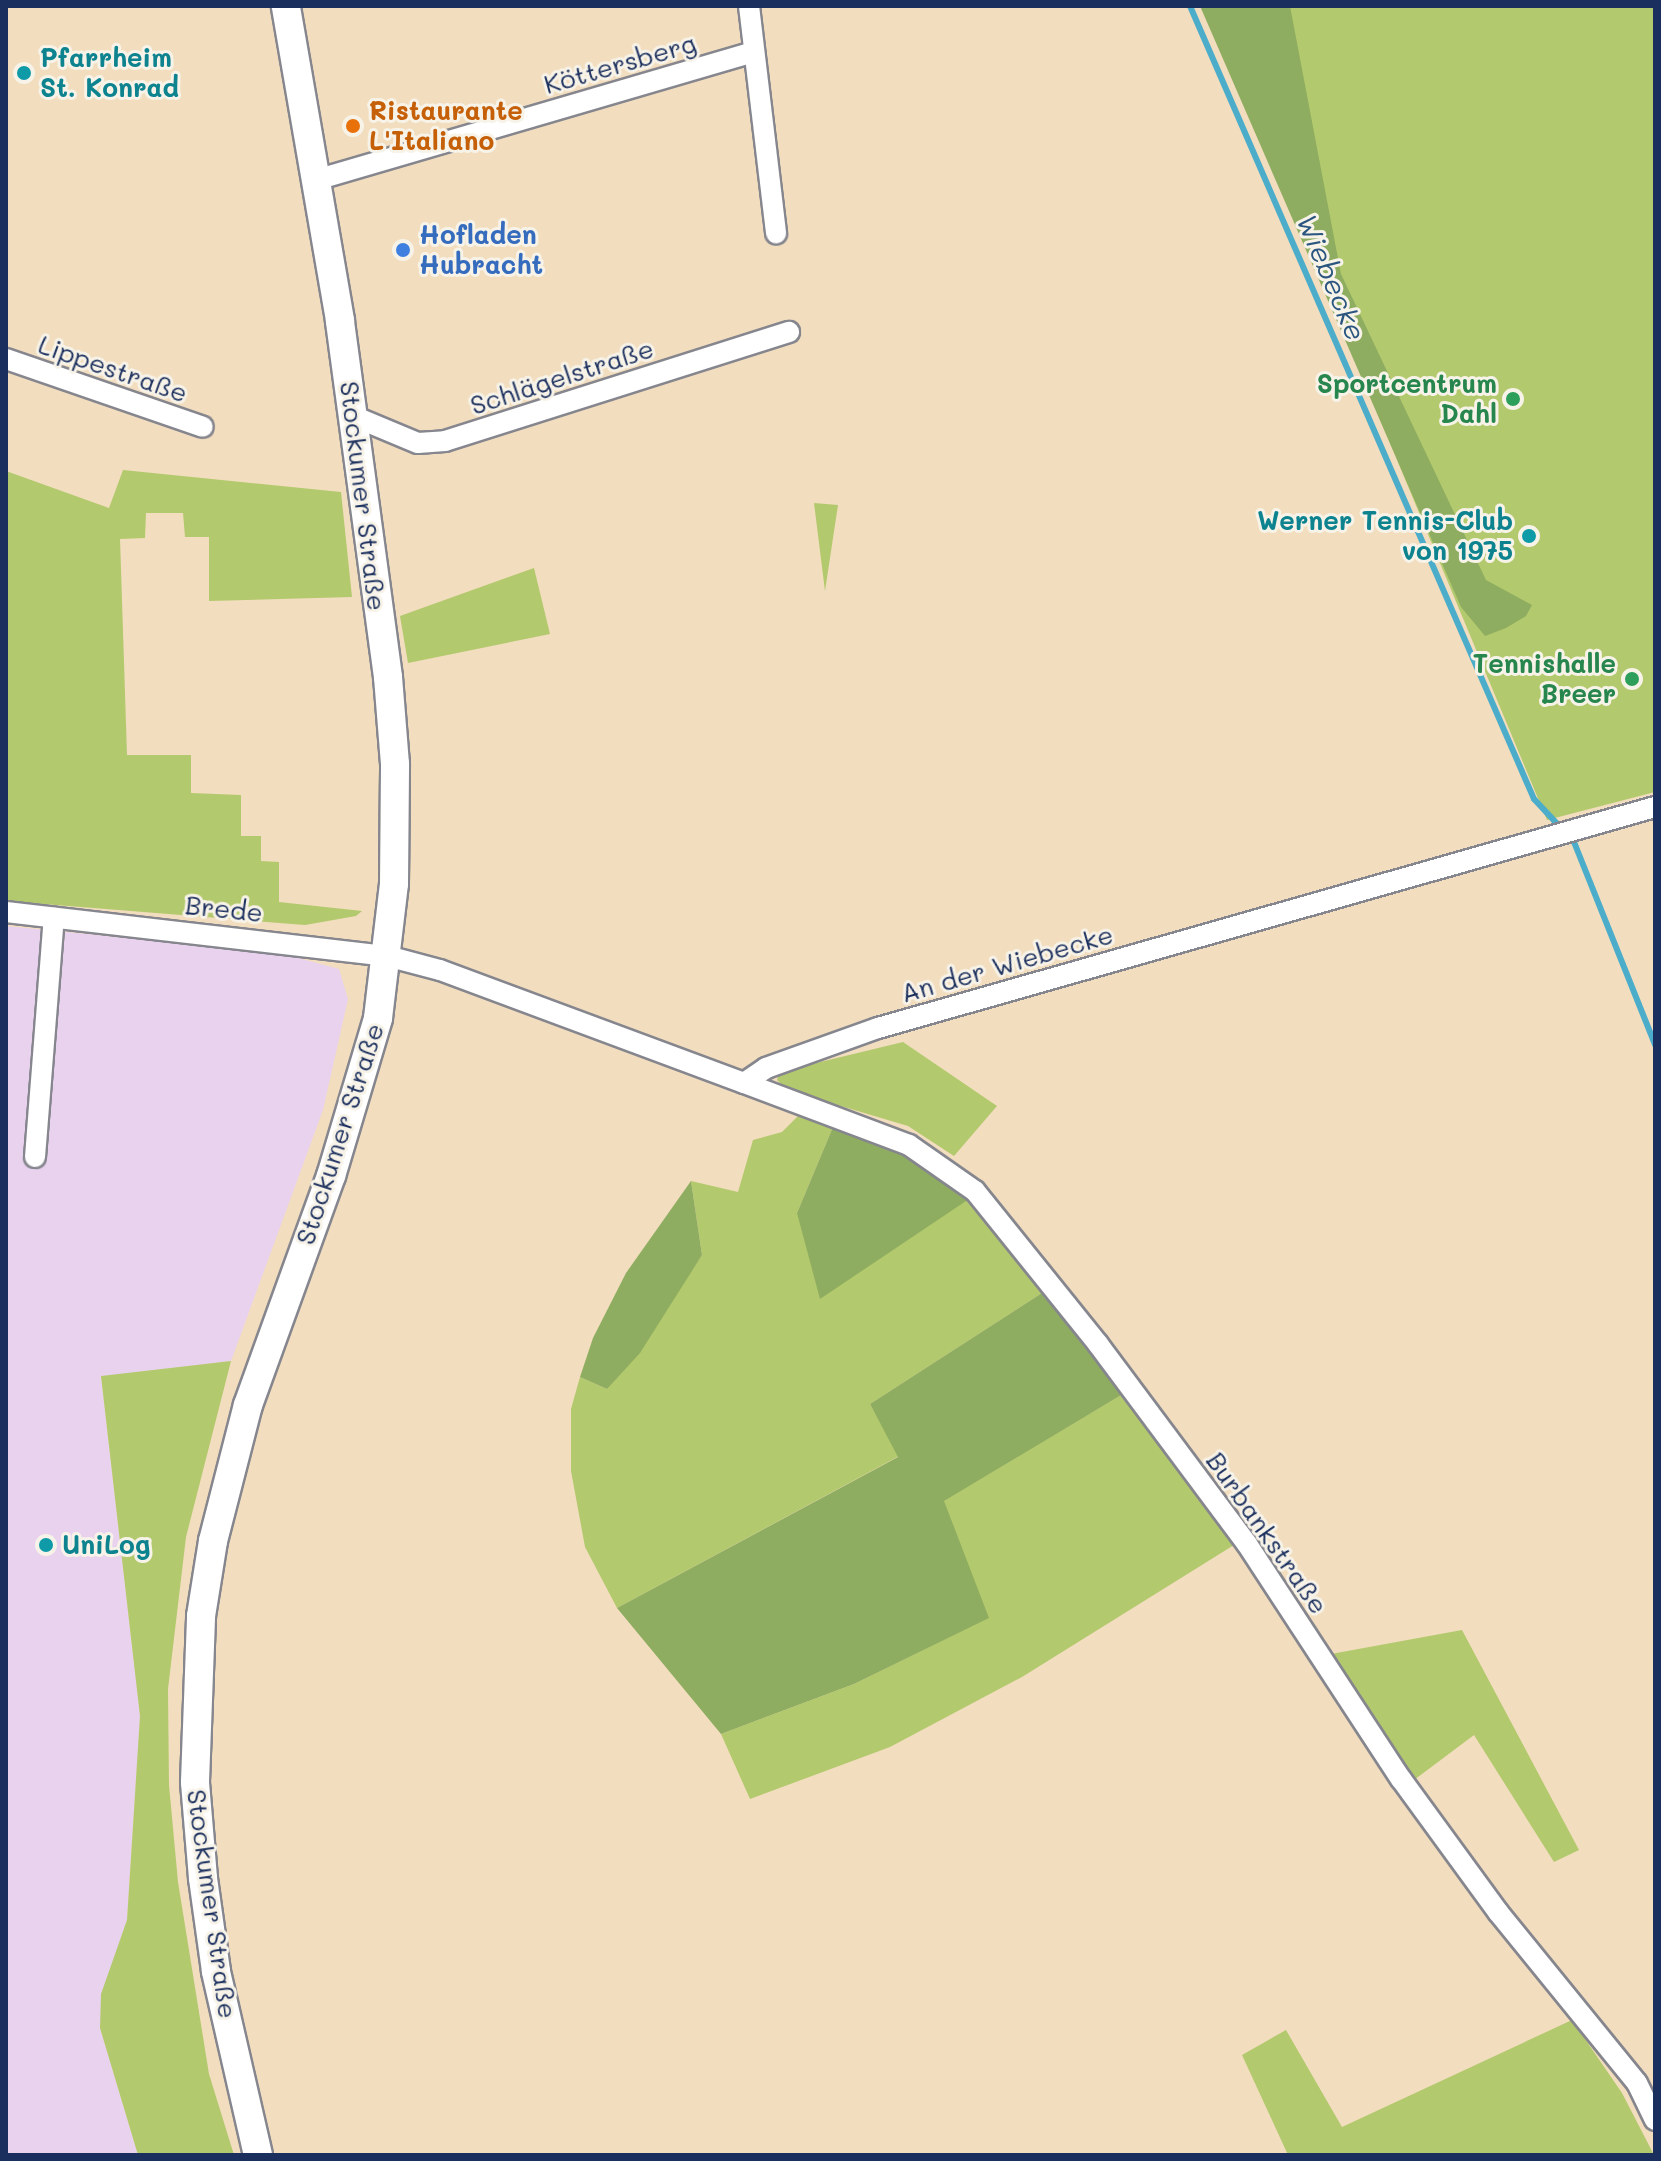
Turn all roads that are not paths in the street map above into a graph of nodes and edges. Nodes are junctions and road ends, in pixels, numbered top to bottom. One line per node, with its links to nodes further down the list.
1 (286, 6): 4 (main road, Stockumer Straße)
2 (749, 6): 3 (street)
3 (753, 52): 4 (street, Köttersberg); 5 (street)
4 (319, 179): 8 (main road, Stockumer Straße)
5 (776, 233)
6 (789, 332): 8 (street, Schlägelstraße)
7 (6, 359): 9 (street, Lippestraße)
8 (353, 416): 13 (main road, Stockumer Straße)
9 (203, 427)
10 (1655, 807): 14 (street, An der Wiebecke)
11 (6, 912): 12 (street, Brede)
12 (54, 918): 13 (street, Brede); 15 (street)
13 (387, 956): 14 (street); 17 (main road, Stockumer Straße)
14 (744, 1083): 16 (street, Burbankstraße)
15 (35, 1157)
16 (1655, 2120)
17 (258, 2155)

